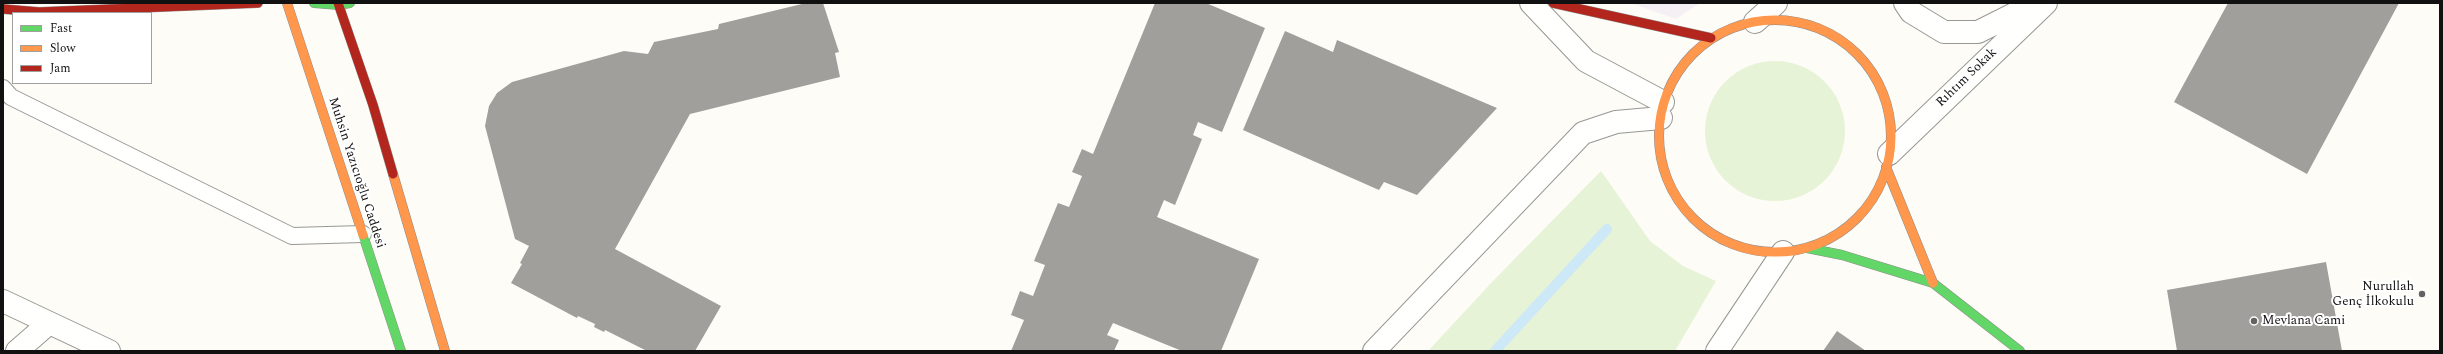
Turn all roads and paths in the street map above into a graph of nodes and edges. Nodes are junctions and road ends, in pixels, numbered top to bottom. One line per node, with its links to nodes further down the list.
1 (258, 3): 12 (street)
2 (287, 3): 18 (street, Muhsin Yazıcıoğlu Caddesi)
3 (314, 3): 11 (street)
4 (350, 3): 11 (street)
5 (1531, 3): 16 (street)
6 (1553, 3): 14 (street)
7 (1776, 3): 13 (street)
8 (1905, 3): 9 (street)
9 (2036, 3)
10 (2046, 3): 17 (street, Rıhtım Sokak)
11 (339, 4): 27 (street)
12 (3, 9)
13 (1755, 22): 14 (street); 17 (street)
14 (1711, 38): 16 (street)
15 (3, 88): 18 (lane)
16 (1662, 110): 20 (street); 28 (street)
17 (1888, 161): 19 (street); 21 (street)
18 (363, 234): 26 (street, Muhsin Yazıcıoğlu Caddesi)
19 (1807, 248): 20 (street); 21 (street)
20 (1783, 252): 29 (street)
21 (1933, 283): 30 (street)
22 (3, 301): 23 (street)
23 (48, 324): 24 (street); 25 (street)
24 (17, 351)
25 (109, 351)
26 (401, 351)
27 (445, 351)
28 (1374, 351)
29 (1717, 351)
30 (2020, 351)

